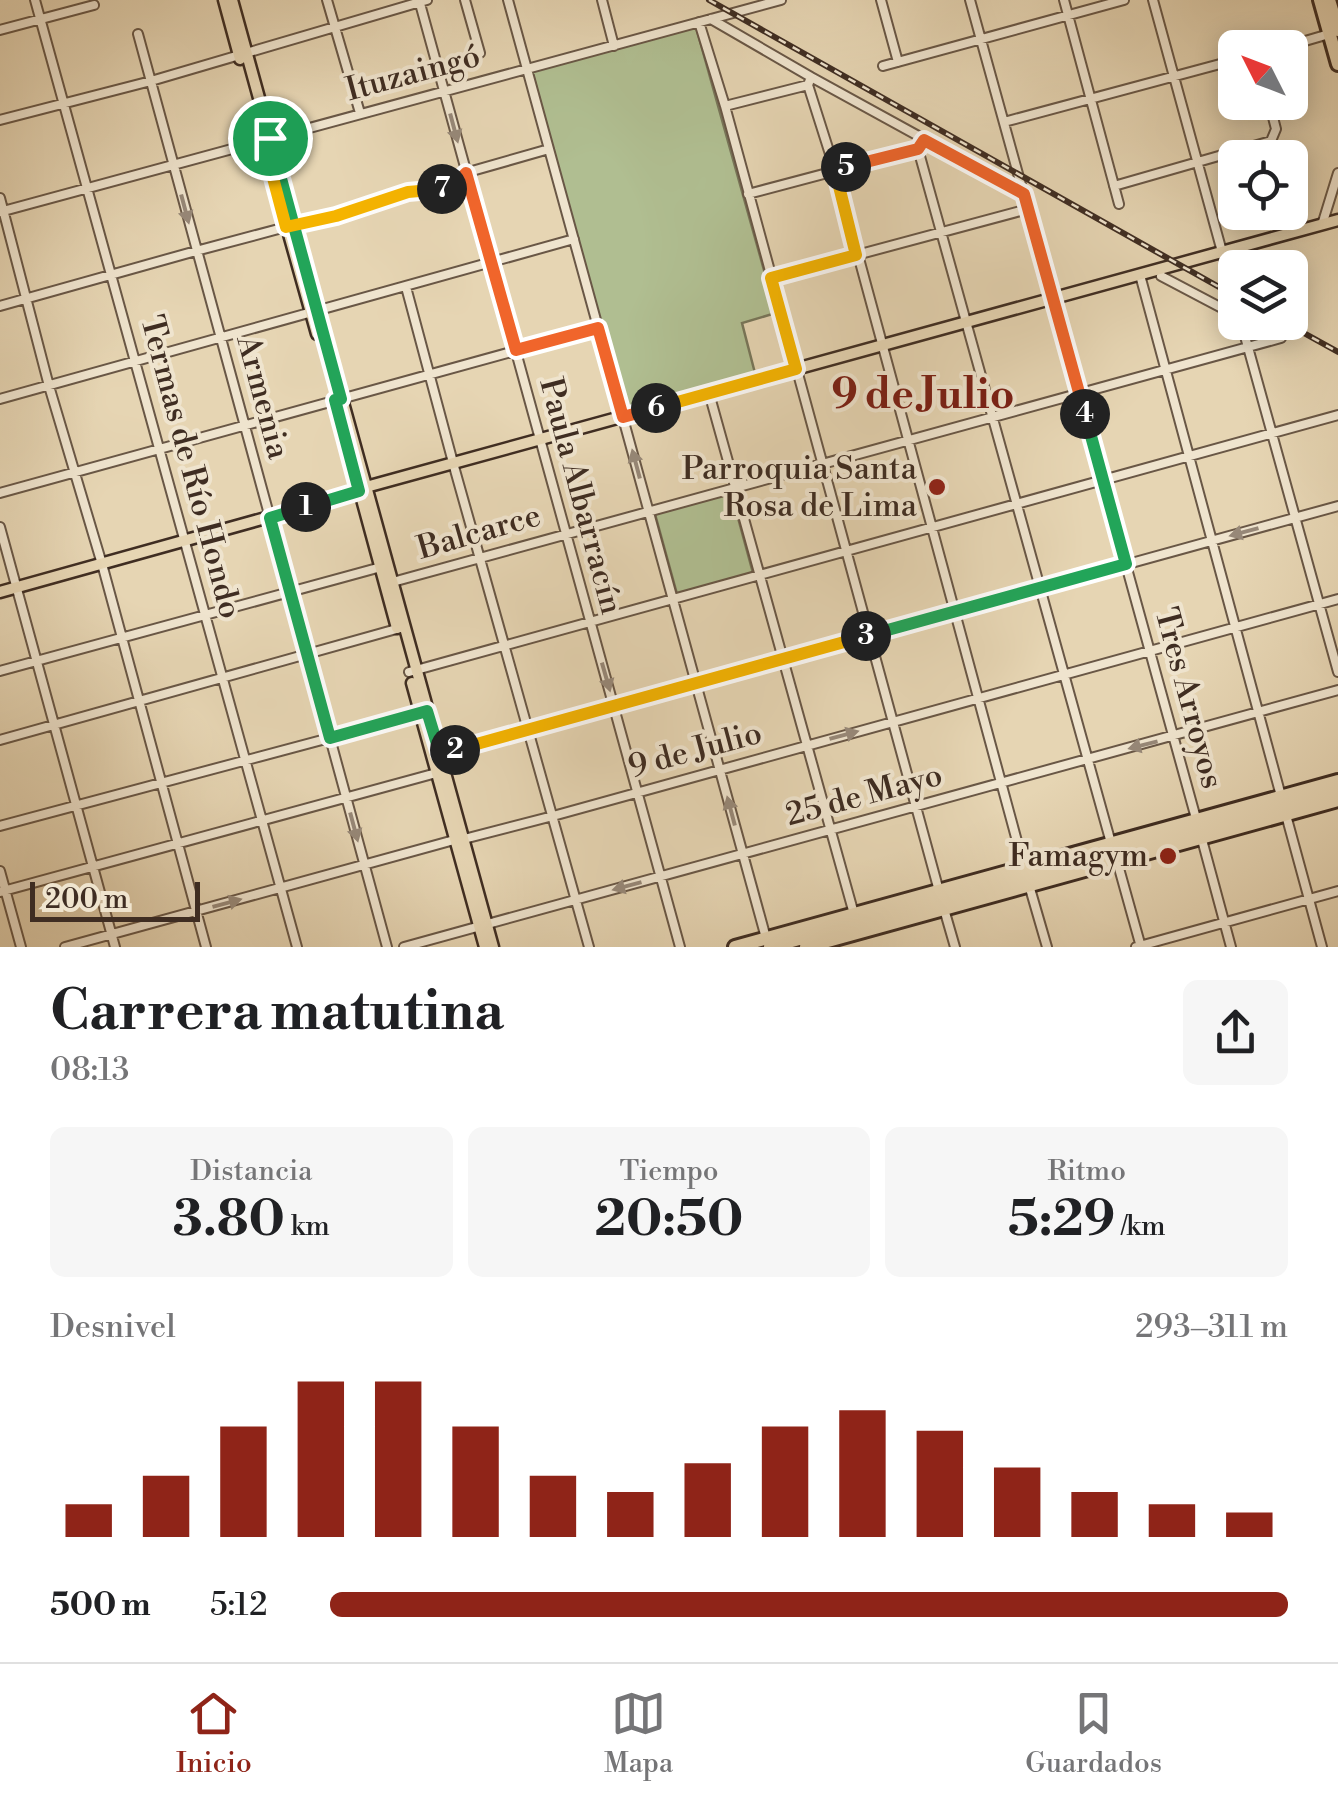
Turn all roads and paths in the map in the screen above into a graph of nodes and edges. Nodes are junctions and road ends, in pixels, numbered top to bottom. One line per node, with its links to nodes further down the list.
1 (36, 0): 19 (street, Termas de Río Hondo)
2 (224, 0): 30 (main road)
3 (232, 0): 30 (main road)
4 (327, 0): 22 (street)
5 (465, 0): 29 (street)
6 (508, 0): 35 (street)
7 (602, 0): 28 (street)
8 (782, 0): 20 (street, Ituzaingó)
9 (882, 0): 31 (street)
10 (970, 0): 26 (street, Tres Arroyos)
11 (1064, 0): 18 (street)
12 (1124, 0): 18 (street)
13 (1153, 0): 36 (street)
14 (1320, 0): 24 (highway)
15 (1329, 0): 24 (highway)
16 (422, 1): 22 (street); 39 (street, Paula Albarracín)
17 (94, 5): 19 (street)
18 (1068, 15): 26 (street); 40 (street)
19 (40, 18): 23 (street); 41 (street, Termas de Río Hondo)
20 (711, 19): 21 (street, Ituzaingó); 38 (street)
21 (700, 22): 28 (street, Ituzaingó); 42 (street)
22 (335, 27): 30 (street); 43 (street)
23 (0, 30)
24 (1334, 32): 27 (street); 33 (highway)
25 (138, 34): 37 (street, Armenia)
26 (980, 39): 31 (street); 46 (street, Tres Arroyos)
27 (1308, 40)
28 (614, 46): 35 (street, Ituzaingó)
29 (480, 53)
30 (243, 54): 37 (street); 47 (main road)
31 (898, 62): 34 (street)
32 (1218, 64): 36 (street)
33 (1338, 64)
34 (883, 66)
35 (527, 68): 39 (street, Ituzaingó); 49 (street)
36 (1174, 76): 40 (street); 51 (street)
37 (151, 81): 41 (street); 52 (street, Armenia)
38 (810, 81): 42 (street); 48 (street); 53 (street)
39 (444, 91): 43 (street, Ituzaingó); 55 (street, Paula Albarracín, one-way to 55)
40 (1092, 99): 46 (street); 56 (street)
41 (64, 104): 44 (street); 57 (street, Termas de Río Hondo)
42 (725, 106): 58 (street)
43 (360, 113): 47 (street, Ituzaingó)
44 (0, 120)
45 (1274, 120): 51 (street)
46 (1004, 122): 59 (street, Tres Arroyos)
47 (266, 139): 52 (street, Ituzaingó); 66 (main road)
48 (924, 140): 50 (street); 59 (street)
49 (549, 149): 55 (street); 69 (street)
50 (918, 149): 53 (street); 68 (street)
51 (1198, 162): 56 (street); 70 (street)
52 (174, 164): 57 (street, Ituzaingó); 73 (street, Armenia, one-way to 73)
53 (835, 170): 58 (street); 74 (street)
54 (1338, 172): 65 (street)
55 (466, 173): 66 (street); 77 (street, Paula Albarracín)
56 (1114, 186): 61 (street)
57 (87, 188): 63 (street, Ituzaingó); 78 (street, Termas de Río Hondo)
58 (748, 194): 80 (street)
59 (1024, 194): 62 (street, Tres Arroyos)
60 (0, 198): 63 (street)
61 (1119, 204)
62 (1028, 209): 68 (street); 84 (street, Tres Arroyos)
63 (2, 212): 83 (street)
64 (1338, 220): 65 (main road)
65 (1322, 225): 71 (main road)
66 (290, 226): 73 (street); 87 (main road)
67 (1338, 228): 72 (main road)
68 (942, 234): 74 (street); 88 (street)
69 (574, 239): 77 (street); 89 (street)
70 (1221, 250)
71 (1242, 250)
72 (1248, 250)
73 (196, 251): 78 (street); 90 (street, Armenia)
74 (856, 255): 80 (street); 94 (street)
75 (1218, 257): 81 (main road)
76 (1218, 258): 79 (main road)
77 (491, 262): 82 (street); 95 (street, Paula Albarracín)
78 (112, 274): 83 (street); 96 (street, Termas de Río Hondo)
79 (1161, 276): 81 (main road); 86 (street)
80 (771, 278): 98 (street)
81 (1141, 278): 84 (main road); 97 (street)
82 (406, 287): 87 (street); 99 (street)
83 (26, 299): 85 (street); 100 (street)
84 (1054, 302): 88 (main road); 101 (street, Tres Arroyos)
85 (0, 306)
86 (1218, 306)
87 (315, 313): 90 (street); 104 (main road)
88 (967, 326): 94 (main road); 106 (street)
89 (598, 328): 95 (street); 107 (street)
90 (221, 338): 96 (street); 108 (street, Armenia)
91 (1247, 340): 93 (street)
92 (1274, 340): 93 (street, Balcarce)
93 (1249, 347): 97 (street, Balcarce); 109 (street)
94 (883, 349): 98 (main road); 110 (street)
95 (516, 350): 99 (street); 111 (street, Paula Albarracín)
96 (136, 363): 100 (street); 112 (street, Termas de Río Hondo)
97 (1166, 369): 101 (street, Balcarce); 113 (street)
98 (797, 372): 102 (main road); 114 (street)
99 (430, 374): 104 (street); 115 (street)
100 (49, 386): 103 (street); 116 (street)
101 (1079, 393): 106 (street, Balcarce); 117 (street, Tres Arroyos)
102 (710, 396): 107 (main road); 118 (street)
103 (0, 400)
104 (338, 400): 108 (street); 120 (main road)
105 (1338, 414): 109 (street)
106 (992, 417): 110 (street, Balcarce); 121 (street)
107 (624, 420): 111 (main road); 123 (street, one-way to 107)
108 (245, 425): 112 (street); 125 (street, Armenia)
109 (1272, 433): 113 (street); 124 (street)
110 (908, 440): 114 (street, Balcarce); 127 (street)
111 (541, 443): 115 (main road); 128 (street, Paula Albarracín)
112 (159, 449): 116 (street); 130 (street, Termas de Río Hondo)
113 (1189, 456): 117 (street); 129 (street)
114 (822, 463): 118 (street, Balcarce); 131 (street)
115 (454, 467): 120 (main road); 132 (street)
116 (76, 472): 119 (street); 133 (street)
117 (1103, 480): 121 (street); 134 (street, Tres Arroyos)
118 (735, 487): 123 (street, Balcarce); 136 (street)
119 (0, 492)
120 (362, 492): 125 (main road); 135 (main road)
121 (1016, 504): 127 (street); 139 (street)
122 (1338, 506): 124 (street)
123 (648, 511): 128 (street, Balcarce); 142 (street)
124 (1296, 517): 129 (street, one-way to 129); 144 (street)
125 (270, 518): 130 (main road); 141 (street, Armenia)
126 (0, 527): 138 (street)
127 (932, 528): 131 (street); 145 (street)
128 (566, 533): 132 (street, Balcarce); 147 (street, Paula Albarracín)
129 (1212, 540): 134 (street); 148 (street)
130 (185, 541): 133 (main road); 146 (street, Termas de Río Hondo)
131 (846, 550): 136 (street); 150 (street)
132 (480, 557): 137 (street, Balcarce); 152 (street)
133 (102, 564): 138 (main road); 151 (street)
134 (1126, 564): 139 (street); 153 (street, Tres Arroyos)
135 (383, 566): 137 (main road); 141 (street)
136 (759, 574): 142 (street); 155 (street)
137 (388, 584): 149 (main road)
138 (17, 588): 140 (main road); 156 (street)
139 (1040, 588): 145 (street); 160 (street)
140 (0, 592)
141 (290, 592): 146 (street); 154 (street, Armenia)
142 (673, 599): 147 (street); 162 (street)
143 (1338, 599): 144 (street, 9 de Julio)
144 (1319, 604): 148 (street, 9 de Julio); 159 (street)
145 (955, 611): 150 (street); 164 (street)
146 (205, 615): 151 (street); 161 (street, Termas de Río Hondo)
147 (590, 622): 152 (street); 166 (street, Paula Albarracín, one-way to 166)
148 (1236, 627): 153 (street, 9 de Julio); 168 (street)
149 (400, 628): 154 (street); 157 (main road)
150 (869, 635): 155 (street); 169 (street)
151 (122, 638): 156 (street); 165 (street)
152 (504, 645): 157 (street); 171 (street)
153 (1151, 651): 160 (street, 9 de Julio); 172 (street, Tres Arroyos)
154 (307, 654): 161 (street); 173 (street, Armenia)
155 (783, 659): 162 (street); 175 (street)
156 (37, 661): 158 (street); 170 (street)
157 (412, 670): 167 (main road)
158 (0, 671)
159 (1338, 672)
160 (1064, 675): 164 (street, 9 de Julio); 177 (street)
161 (223, 678): 165 (street); 178 (street, Termas de Río Hondo)
162 (696, 683): 166 (street); 179 (street)
163 (1338, 690): 168 (street, 25 de Mayo)
164 (978, 698): 169 (street, 9 de Julio); 183 (street)
165 (139, 701): 170 (street); 182 (street)
166 (614, 705): 171 (street); 185 (street, Paula Albarracín)
167 (424, 712): 173 (street); 176 (main road)
168 (1258, 712): 172 (street, 25 de Mayo); 186 (street)
169 (893, 722): 175 (street, 9 de Julio, one-way to 169); 190 (street)
170 (54, 725): 174 (street); 189 (street)
171 (528, 729): 176 (street); 192 (street)
172 (1174, 737): 177 (street, 25 de Mayo, one-way to 177); 195 (street, Tres Arroyos)
173 (330, 738): 178 (street); 187 (street, Armenia)
174 (0, 740)
175 (807, 746): 179 (street, 9 de Julio); 196 (street)
176 (436, 755): 180 (main road)
177 (1087, 759): 183 (street, 25 de Mayo); 198 (street)
178 (246, 760): 182 (street); 193 (street, Termas de Río Hondo)
179 (720, 770): 185 (street, 9 de Julio); 200 (street, one-way to 179)
180 (440, 772): 187 (street); 197 (main road)
181 (1338, 781): 186 (highway)
182 (162, 783): 189 (street); 199 (street)
183 (1002, 783): 190 (street, 25 de Mayo); 203 (street)
184 (1338, 790): 195 (highway)
185 (638, 792): 192 (street, 9 de Julio); 206 (street, Paula Albarracín)
186 (1281, 796): 195 (highway)
187 (346, 798): 193 (street); 202 (street, Armenia, one-way to 202)
188 (1338, 800): 191 (highway)
189 (76, 806): 194 (street); 204 (street)
190 (916, 806): 196 (street, 25 de Mayo); 210 (street)
191 (1286, 815): 195 (highway); 213 (street)
192 (553, 816): 197 (street, 9 de Julio); 212 (street)
193 (262, 821): 199 (street); 208 (street, Termas de Río Hondo)
194 (0, 826)
195 (1199, 829): 198 (highway); 201 (highway); 216 (highway); 217 (street, Tres Arroyos)
196 (831, 830): 200 (street, 25 de Mayo); 216 (street)
197 (459, 839): 202 (street, 9 de Julio); 218 (main road)
198 (1111, 843): 203 (highway)
199 (178, 844): 204 (street); 215 (street)
200 (743, 854): 206 (street, 25 de Mayo); 220 (street)
201 (1117, 861): 207 (highway); 221 (street)
202 (364, 866): 208 (street, 9 de Julio); 227 (street, Armenia)
203 (1024, 867): 210 (highway)
204 (93, 868): 209 (street); 219 (street)
205 (0, 872): 209 (street)
206 (661, 876): 212 (street, 25 de Mayo, one-way to 212); 232 (street, Paula Albarracín)
207 (1029, 886): 214 (highway); 237 (street)
208 (281, 888): 215 (street, 9 de Julio, one-way to 208); 226 (street, Termas de Río Hondo)
209 (3, 891): 222 (street)
210 (939, 891): 216 (highway)
211 (1338, 891): 213 (street)
212 (576, 900): 218 (street, 25 de Mayo); 231 (street)
213 (1308, 900): 217 (street); 239 (street)
214 (944, 909): 216 (highway); 236 (street)
215 (196, 912): 219 (street, 9 de Julio); 225 (street)
216 (857, 923): 220 (highway); 234 (highway); 235 (street)
217 (1224, 923): 221 (street); 238 (street, Tres Arroyos)
218 (483, 925): 228 (street, 25 de Mayo); 229 (main road); 230 (main road)
219 (112, 934): 223 (street, 9 de Julio); 224 (street)
220 (768, 943): 233 (highway)
221 (1139, 946)
222 (21, 947)
223 (66, 947)
224 (115, 947)
225 (206, 947)
226 (297, 947)
227 (387, 947)
228 (404, 947)
229 (485, 947)
230 (493, 947)
231 (589, 947)
232 (680, 947)
233 (735, 947)
234 (806, 947)
235 (863, 947)
236 (955, 947)
237 (1047, 947)
238 (1232, 947)
239 (1322, 947)

